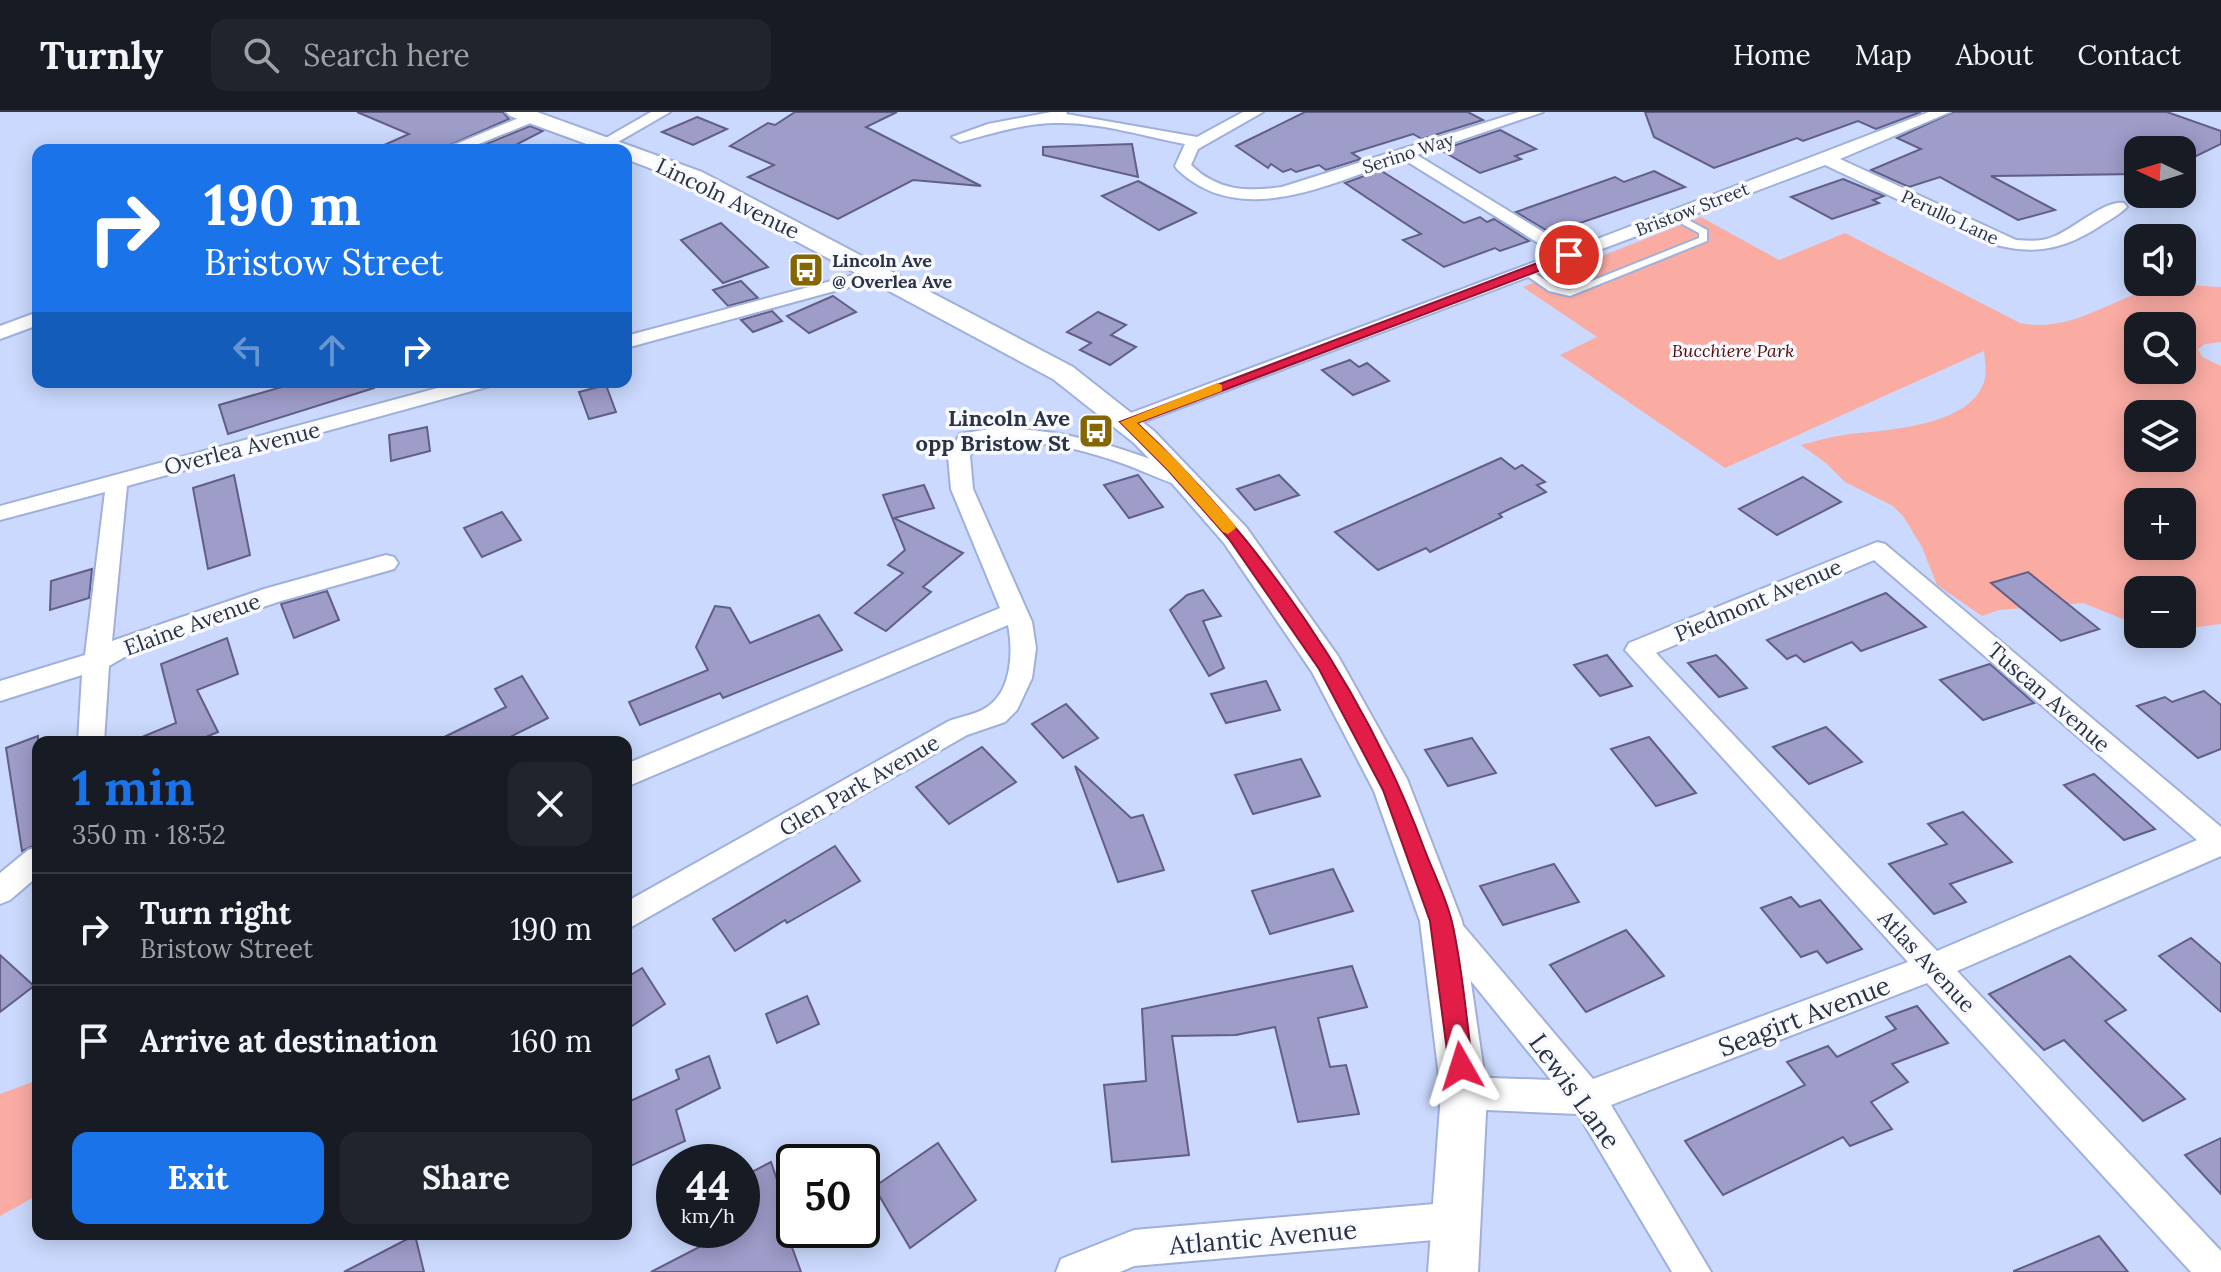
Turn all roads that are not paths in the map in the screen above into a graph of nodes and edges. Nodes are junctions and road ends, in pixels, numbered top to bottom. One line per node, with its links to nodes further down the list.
1 (662, 112): 11 (street)
2 (1255, 112): 8 (street)
3 (1535, 112): 13 (street, Serino Way)
4 (1942, 112): 14 (street, Bristow Street)
5 (525, 115): 9 (street); 10 (main road, Lincoln Avenue)
6 (1058, 115): 7 (street); 8 (street)
7 (960, 137)
8 (1199, 142): 13 (street, Serino Way)
9 (463, 144)
10 (607, 144)
11 (623, 144)
12 (632, 153): 19 (main road, Lincoln Avenue)
13 (1405, 154): 17 (street)
14 (1826, 159): 15 (street, Perullo Lane); 16 (street, Bristow Street)
15 (2118, 207)
16 (1674, 216): 17 (street, Bristow Street); 18 (lane)
17 (1569, 255): 18 (street, Bristow Street)
18 (1525, 271): 24 (street, Bristow Street)
19 (876, 274): 22 (street); 24 (main road, Lincoln Avenue)
20 (32, 320): 21 (street)
21 (0, 333)
22 (632, 340)
23 (462, 388): 25 (street, Overlea Avenue)
24 (1127, 422): 26 (main road, Lincoln Avenue)
25 (117, 480): 27 (street, Overlea Avenue); 32 (street)
26 (1185, 480): 30 (street, Glen Park Avenue); 40 (main road, Lincoln Avenue)
27 (0, 513)
28 (1877, 550): 31 (street, Piedmont Avenue); 36 (street, Tuscan Avenue)
29 (386, 563): 32 (street, Elaine Avenue)
30 (1014, 612): 35 (street); 39 (street, Glen Park Avenue)
31 (1639, 650): 41 (street, Atlas Avenue)
32 (99, 660): 33 (street, Elaine Avenue); 34 (street)
33 (0, 691)
34 (91, 736)
35 (632, 773)
36 (2221, 844): 41 (street, Seagirt Avenue)
37 (32, 864): 38 (street)
38 (0, 891)
39 (632, 914)
40 (1441, 921): 42 (main road, Lincoln Avenue); 43 (street, Lewis Lane)
41 (1933, 967): 43 (street, Seagirt Avenue); 48 (street, Atlas Avenue)
42 (1464, 1093): 43 (street, Seagirt Avenue); 44 (main road, Lincoln Avenue)
43 (1587, 1098): 47 (street, Lewis Lane)
44 (1457, 1220): 45 (street, Atlantic Avenue); 46 (main road, Lincoln Avenue)
45 (1074, 1272)
46 (1453, 1272)
47 (1693, 1272)
48 (2216, 1272)

